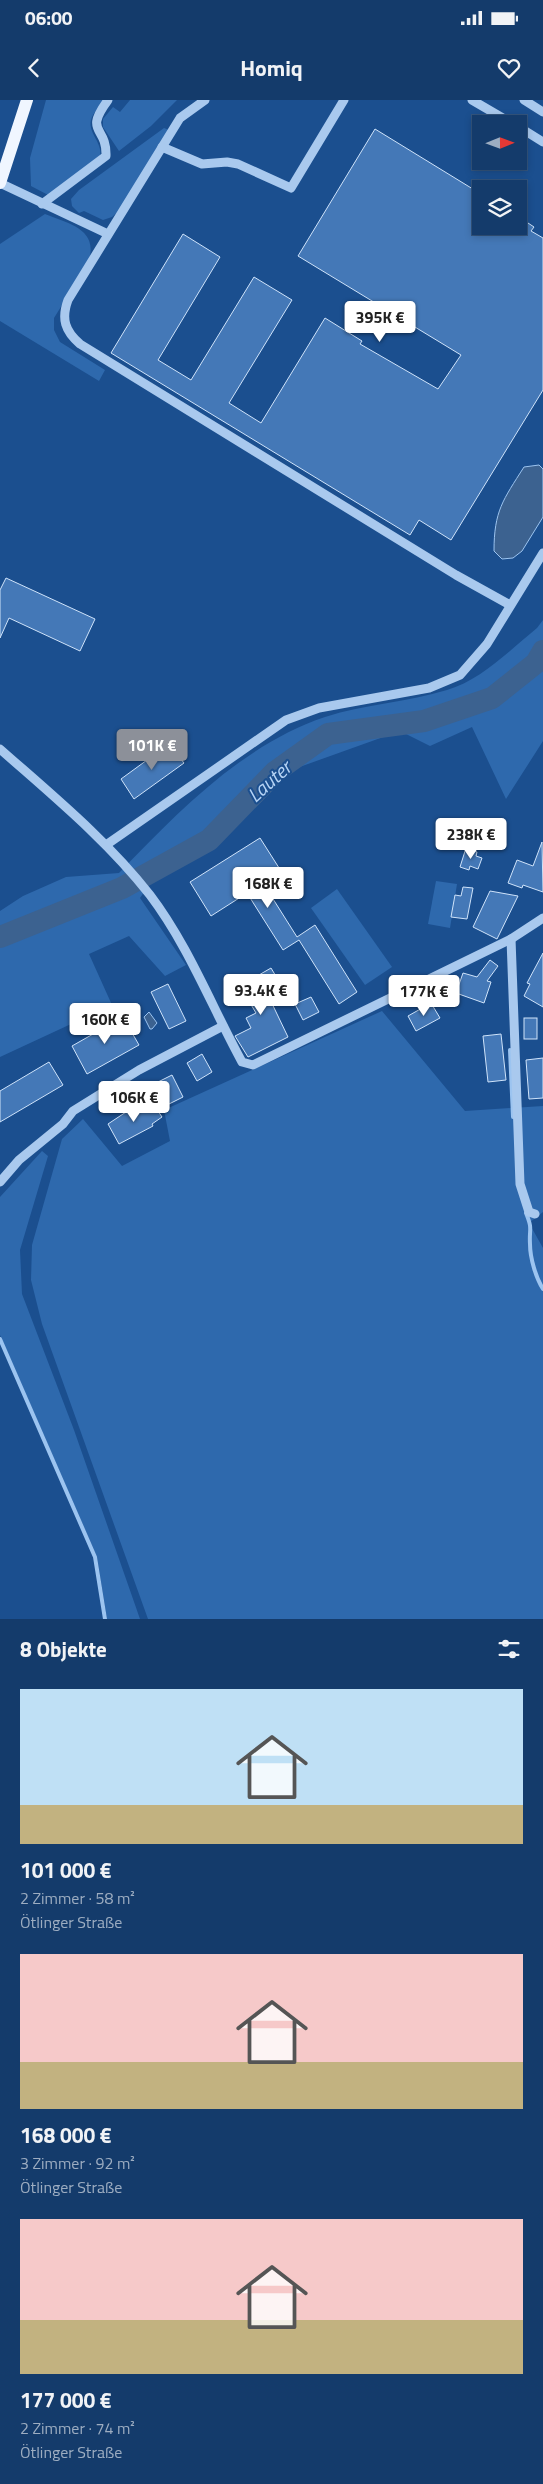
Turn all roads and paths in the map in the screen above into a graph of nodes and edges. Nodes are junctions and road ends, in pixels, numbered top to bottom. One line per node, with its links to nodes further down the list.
1 (27, 100): 14 (main road)
2 (108, 100): 15 (street)
3 (191, 100): 10 (street)
4 (205, 100): 10 (street)
5 (344, 100): 13 (street)
6 (472, 100): 9 (street)
7 (527, 101): 8 (street)
8 (543, 112)
9 (497, 115)
10 (180, 118): 13 (street)
11 (528, 133): 12 (street)
12 (543, 142)
13 (162, 147): 16 (street)
14 (0, 183): 15 (street)
15 (42, 204): 16 (street)
16 (108, 234): 18 (street)
17 (543, 552): 18 (street)
18 (510, 606): 20 (street)
19 (0, 749): 20 (street)
20 (106, 845): 23 (street)
21 (543, 918): 22 (street)
22 (510, 939): 23 (street); 25 (street)
23 (223, 1026): 24 (street)
24 (0, 1182)
25 (535, 1214)

